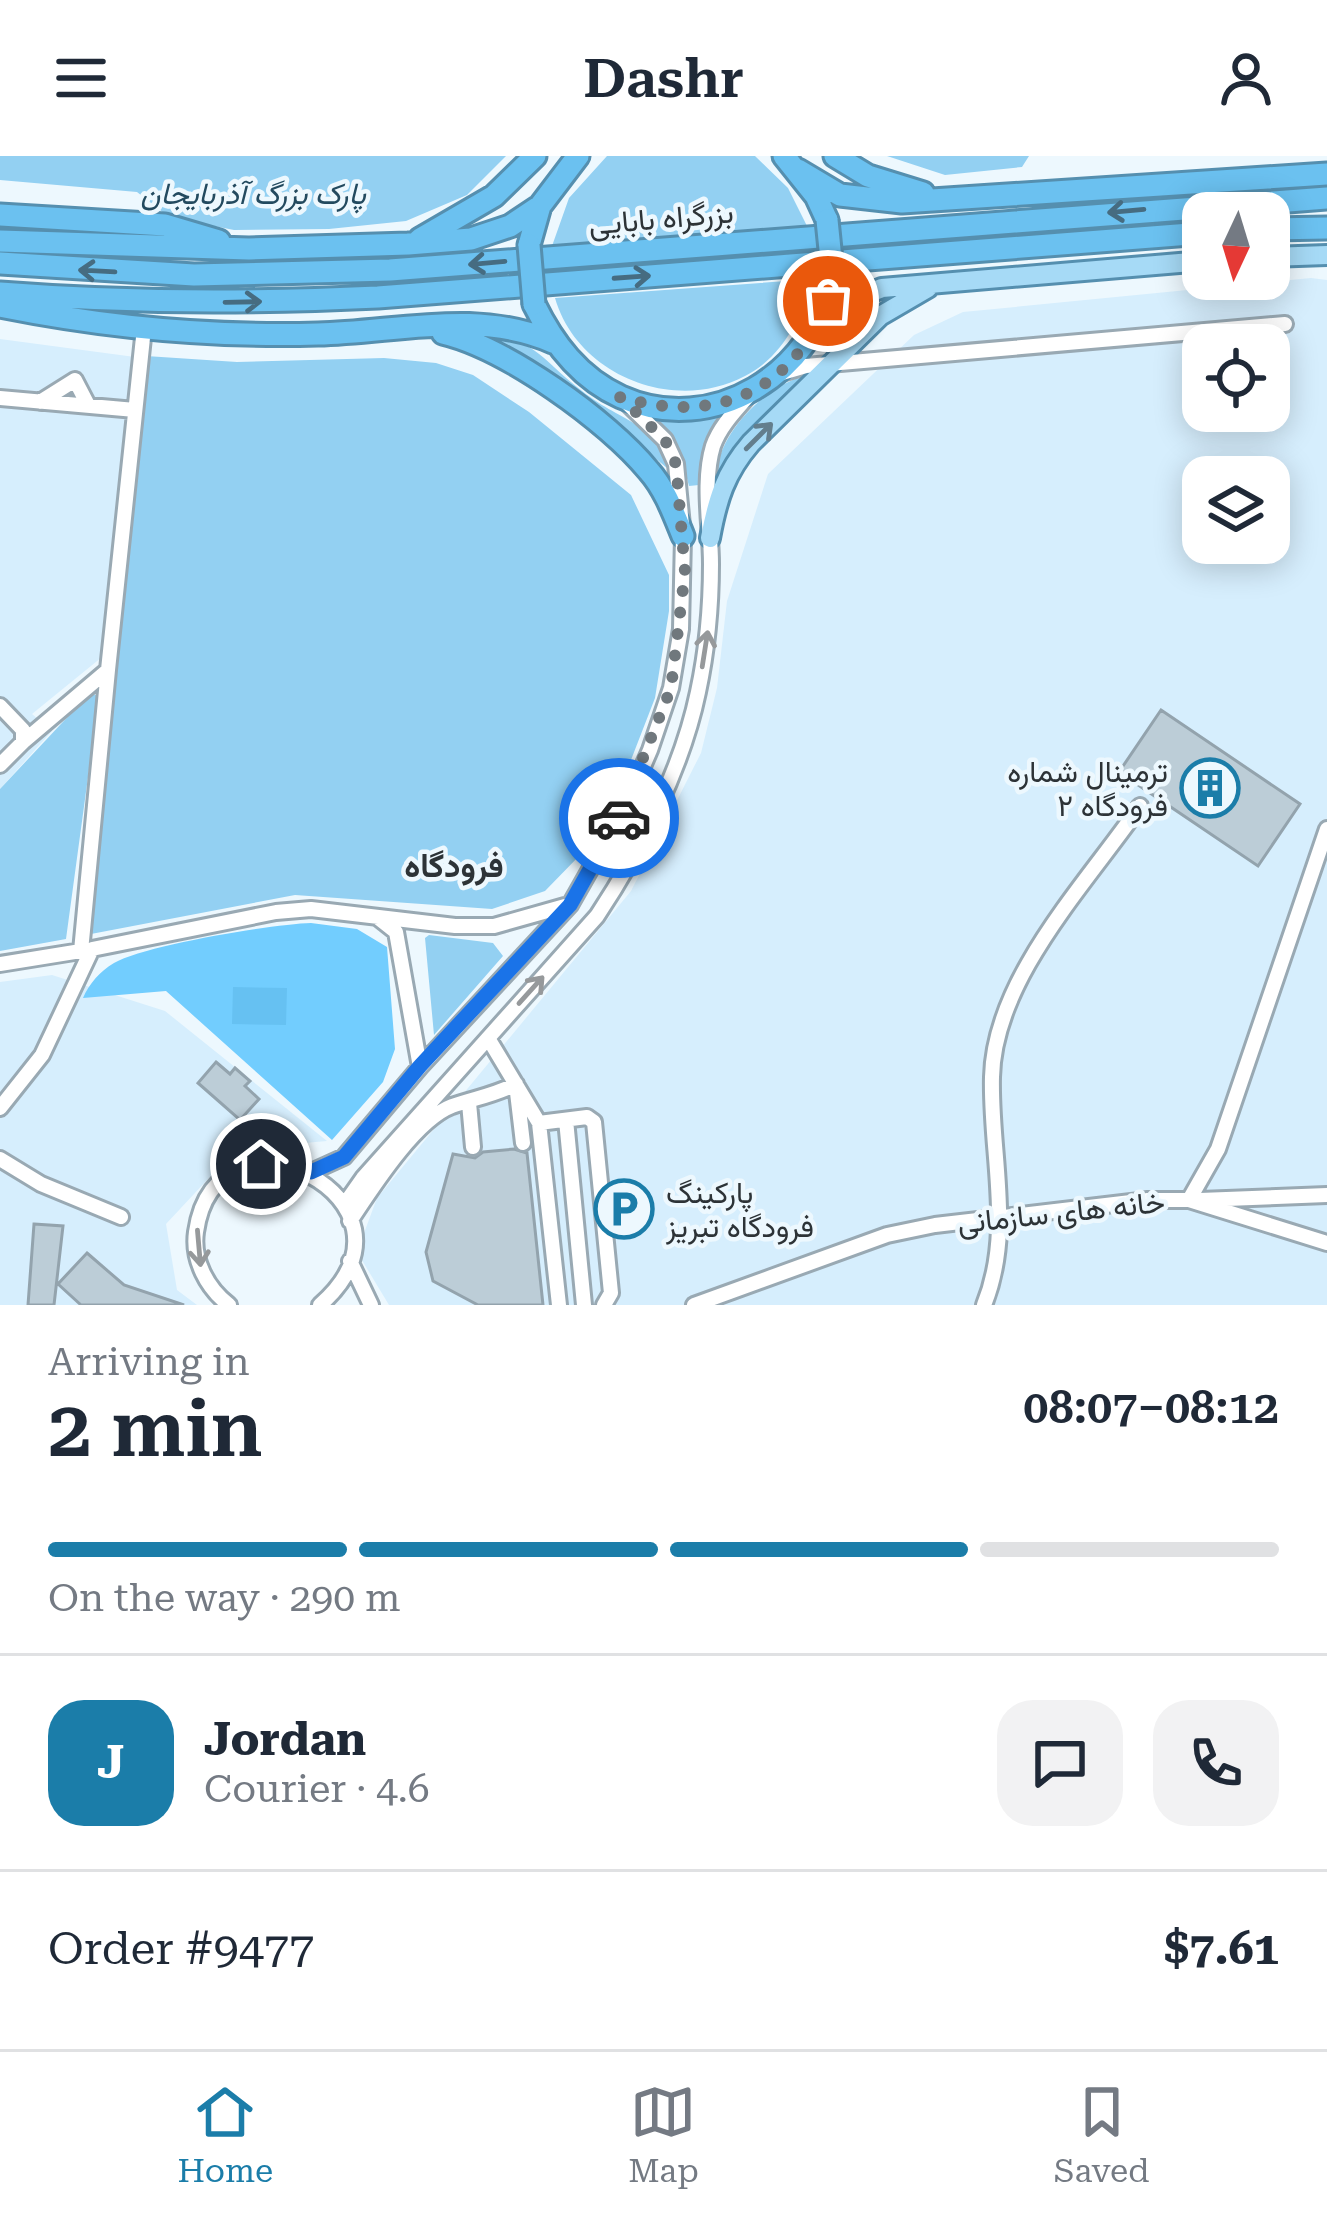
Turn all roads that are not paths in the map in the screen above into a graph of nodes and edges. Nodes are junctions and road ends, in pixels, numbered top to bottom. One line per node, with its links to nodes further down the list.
1 (535, 156): 14 (highway)
2 (578, 156): 8 (highway)
3 (835, 156): 7 (highway)
4 (791, 163): 7 (highway); 23 (highway, bridge)
5 (1324, 174): 7 (highway)
6 (1327, 198): 18 (highway, بزرگراه بابایی, one-way to 18)
7 (947, 199)
8 (540, 206): 14 (highway); 27 (highway, bridge)
9 (0, 215): 15 (highway)
10 (1327, 228): 11 (highway)
11 (1290, 229)
12 (1182, 234): 21 (highway, بزرگراه بابایی, one-way to 12)
13 (0, 241): 15 (highway)
14 (408, 244): 15 (highway)
15 (248, 249)
16 (1327, 255): 17 (main road)
17 (1290, 256)
18 (0, 263)
19 (1182, 263): 20 (main road)
20 (946, 280): 23 (main road); 28 (main road)
21 (0, 293)
22 (0, 306): 25 (highway)
23 (819, 325): 29 (highway)
24 (419, 327): 25 (highway); 27 (highway); 36 (highway)
25 (144, 328): 35 (street)
26 (1182, 333): 28 (street)
27 (553, 342): 31 (highway)
28 (833, 364): 29 (street); 37 (main road, one-way to 28)
29 (777, 374): 30 (highway)
30 (751, 392): 31 (highway); 37 (street)
31 (620, 397): 36 (street)
32 (0, 398): 33 (street)
33 (40, 402): 34 (street); 34 (street)
34 (88, 405): 35 (street)
35 (135, 410): 38 (street)
36 (683, 536): 44 (street)
37 (710, 538): 48 (street, one-way to 37)
38 (108, 670): 40 (street); 46 (street)
39 (0, 706): 40 (street)
40 (22, 742): 41 (street)
41 (0, 765)
42 (1140, 806): 63 (street)
43 (1327, 829): 60 (street, خانه های سازمانی)
44 (570, 905): 45 (street); 49 (street)
45 (377, 917): 46 (street); 49 (street)
46 (87, 950): 47 (street); 52 (street)
47 (0, 964)
48 (488, 1038): 50 (street); 61 (street)
49 (420, 1066): 58 (street)
50 (516, 1084): 51 (street); 54 (street); 55 (street)
51 (469, 1102): 56 (street); 61 (street)
52 (0, 1108)
53 (566, 1120): 54 (street); 70 (street); 71 (street)
54 (539, 1124): 69 (street)
55 (523, 1143)
56 (472, 1148)
57 (0, 1159): 62 (street)
58 (311, 1172): 61 (street); 66 (street, one-way to 66)
59 (1327, 1195): 60 (street)
60 (1189, 1200): 63 (street, خانه های سازمانی); 64 (street)
61 (347, 1213): 65 (street)
62 (121, 1217)
63 (1000, 1217): 72 (street, خانه های سازمانی); 73 (street)
64 (1327, 1243)
65 (350, 1261): 67 (street); 68 (street)
66 (229, 1305)
67 (320, 1305)
68 (370, 1305)
69 (559, 1305)
70 (584, 1305)
71 (604, 1305)
72 (694, 1305)
73 (983, 1305)

